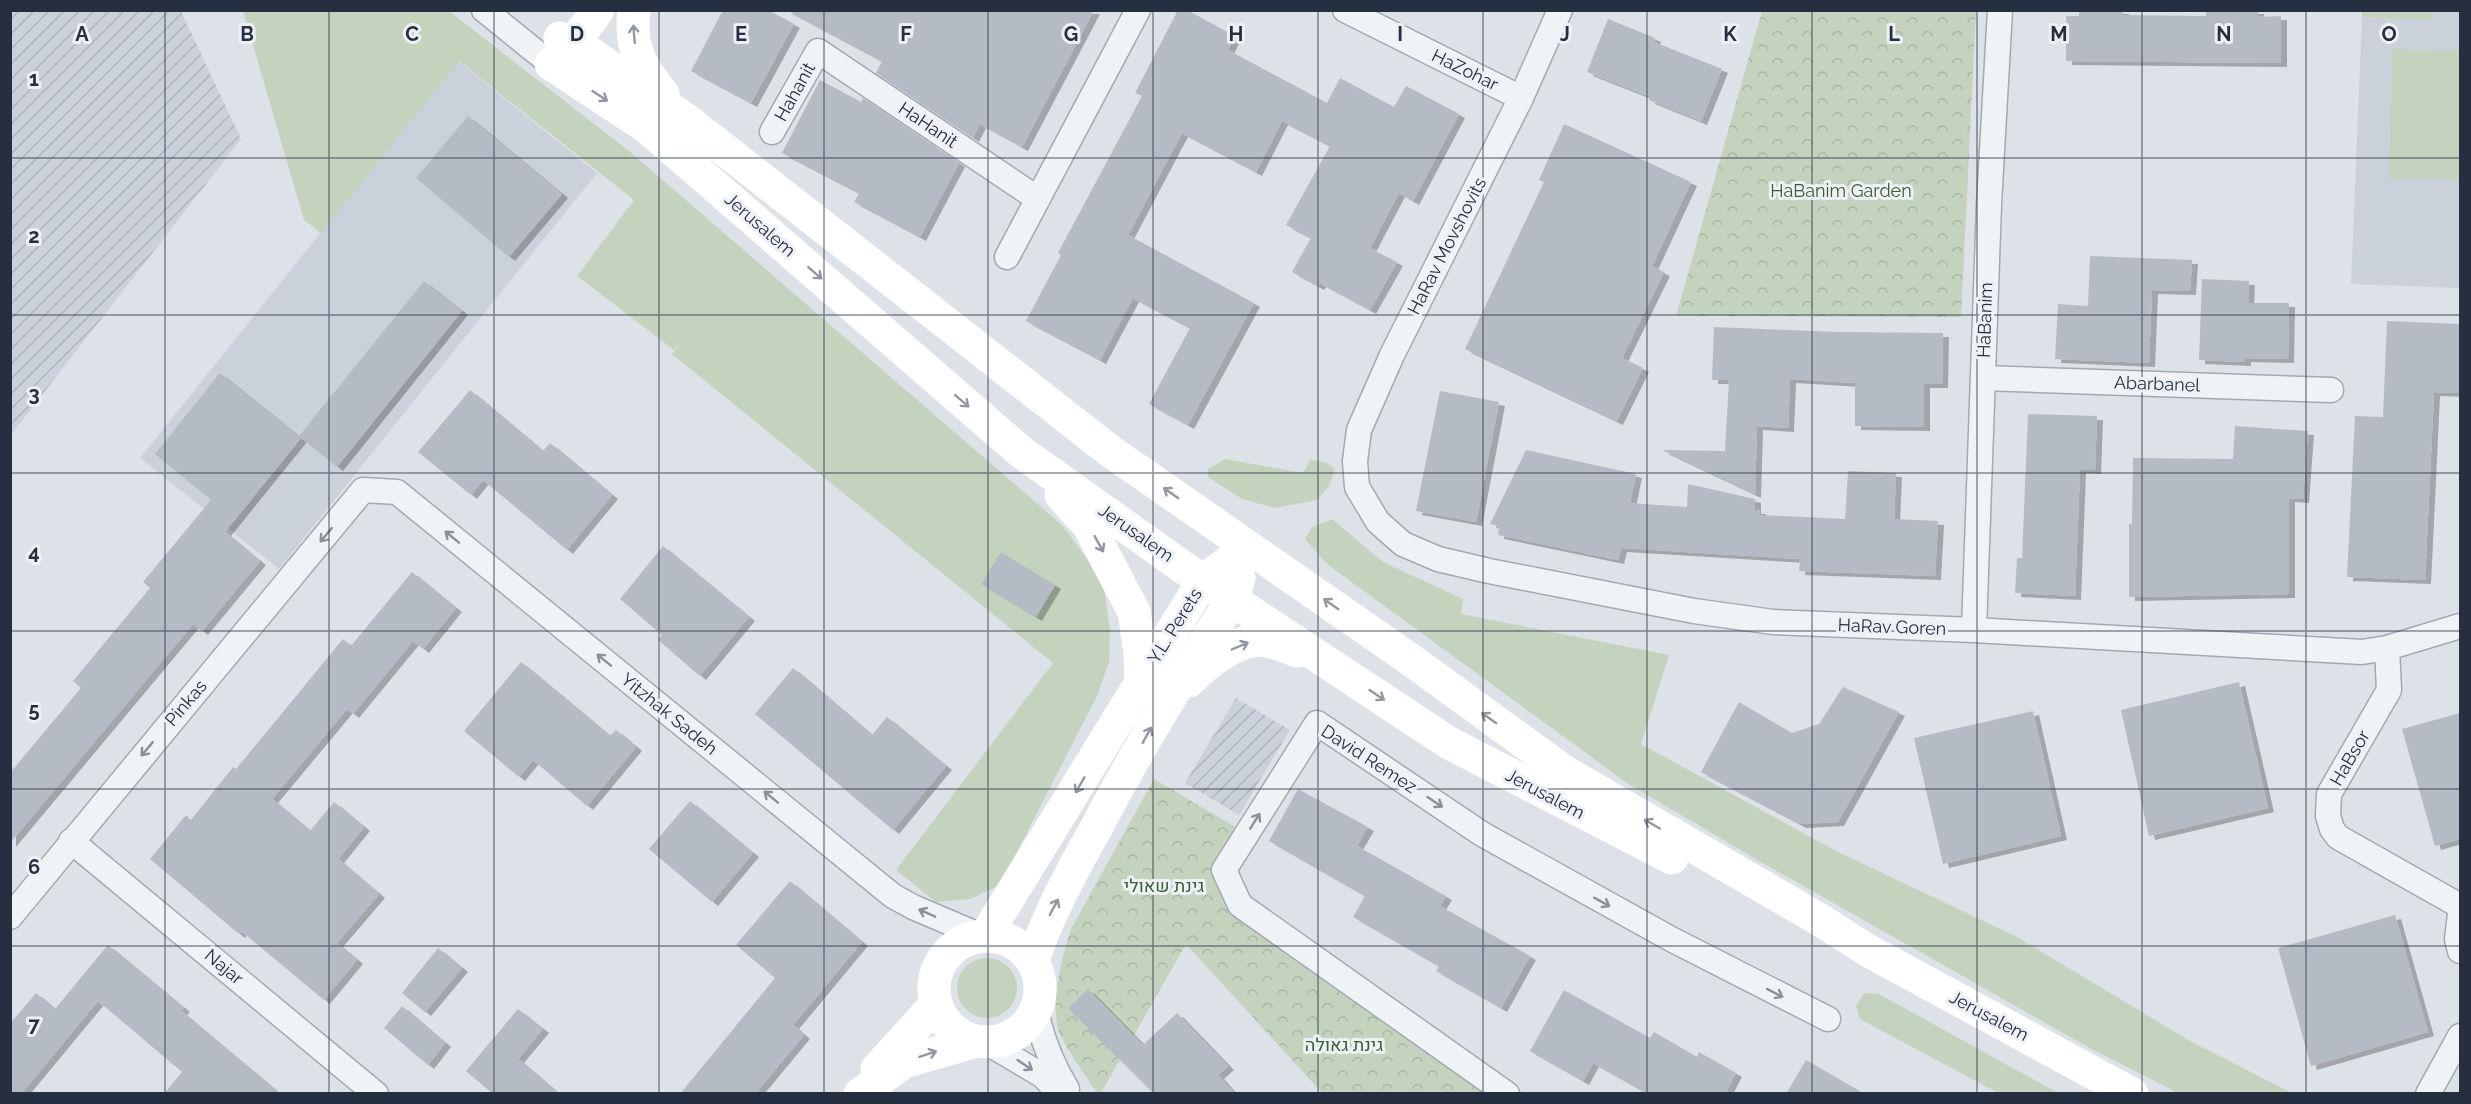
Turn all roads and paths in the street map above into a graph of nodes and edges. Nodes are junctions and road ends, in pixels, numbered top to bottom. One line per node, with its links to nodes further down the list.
1 (598, 10): 8 (main road)
2 (634, 10): 11 (main road, one-way to 2)
3 (1138, 10): 13 (street)
4 (1345, 10): 10 (street, HaZohar)
5 (1560, 10): 10 (street, HaRav Movshovits)
6 (2000, 10): 15 (street, HaBanim)
7 (490, 15): 8 (street, Jerusalem)
8 (565, 38): 11 (main road); 17 (main road, Jerusalem, one-way to 17)
9 (818, 51): 12 (street, Hahanit); 13 (street, HaHanit)
10 (1521, 98): 18 (street, HaRav Movshovits)
11 (684, 118): 20 (main road, Jerusalem, one-way to 11)
12 (772, 132)
13 (1038, 199): 14 (street)
14 (1007, 257)
15 (1983, 378): 16 (street, Abarbanel); 24 (street, HaBanim)
16 (2331, 390)
17 (1021, 452): 21 (main road, Jerusalem); 27 (main road, one-way to 27)
18 (1358, 487): 24 (street, HaRav Goren)
19 (363, 490): 29 (street, Pinkas, one-way to 29); 33 (street, Yitzhak Sadeh, one-way to 19)
20 (1248, 547): 21 (main road, Y.L. Perets); 22 (main road, Y.L. Perets); 34 (main road, Jerusalem, one-way to 20)
21 (1203, 580): 22 (main road, Jerusalem); 27 (main road, Y.L. Perets)
22 (1233, 598): 26 (main road, Jerusalem); 28 (main road, Y.L. Perets)
23 (2460, 626): 25 (street, HaRav Goren)
24 (1974, 630): 25 (street, HaRav Goren)
25 (2388, 648): 30 (street, HaBsor)
26 (1329, 662): 28 (main road, one-way to 26); 34 (main road, Jerusalem, one-way to 34)
27 (1141, 680): 33 (main road, Y.L. Perets, one-way to 33)
28 (1162, 708): 36 (main road, Y.L. Perets, one-way to 28)
29 (71, 841): 32 (street, Pinkas); 42 (street, Najar)
30 (2460, 906)
31 (2460, 915): 35 (street)
32 (10, 916)
33 (983, 936): 36 (main road); 37 (main road)
34 (1848, 939): 48 (main road, Jerusalem)
35 (2460, 951)
36 (1033, 961): 38 (main road)
37 (936, 1004): 41 (main road); 43 (main road)
38 (1036, 1011): 41 (main road); 46 (street)
39 (1828, 1019): 47 (street, David Remez, one-way to 39)
40 (2460, 1036): 49 (street)
41 (981, 1042): 44 (main road, one-way to 41); 45 (street, one-way to 45)
42 (376, 1094)
43 (855, 1094)
44 (860, 1094)
45 (1060, 1094)
46 (1070, 1094)
47 (1507, 1094)
48 (2132, 1094)
49 (2428, 1094)

